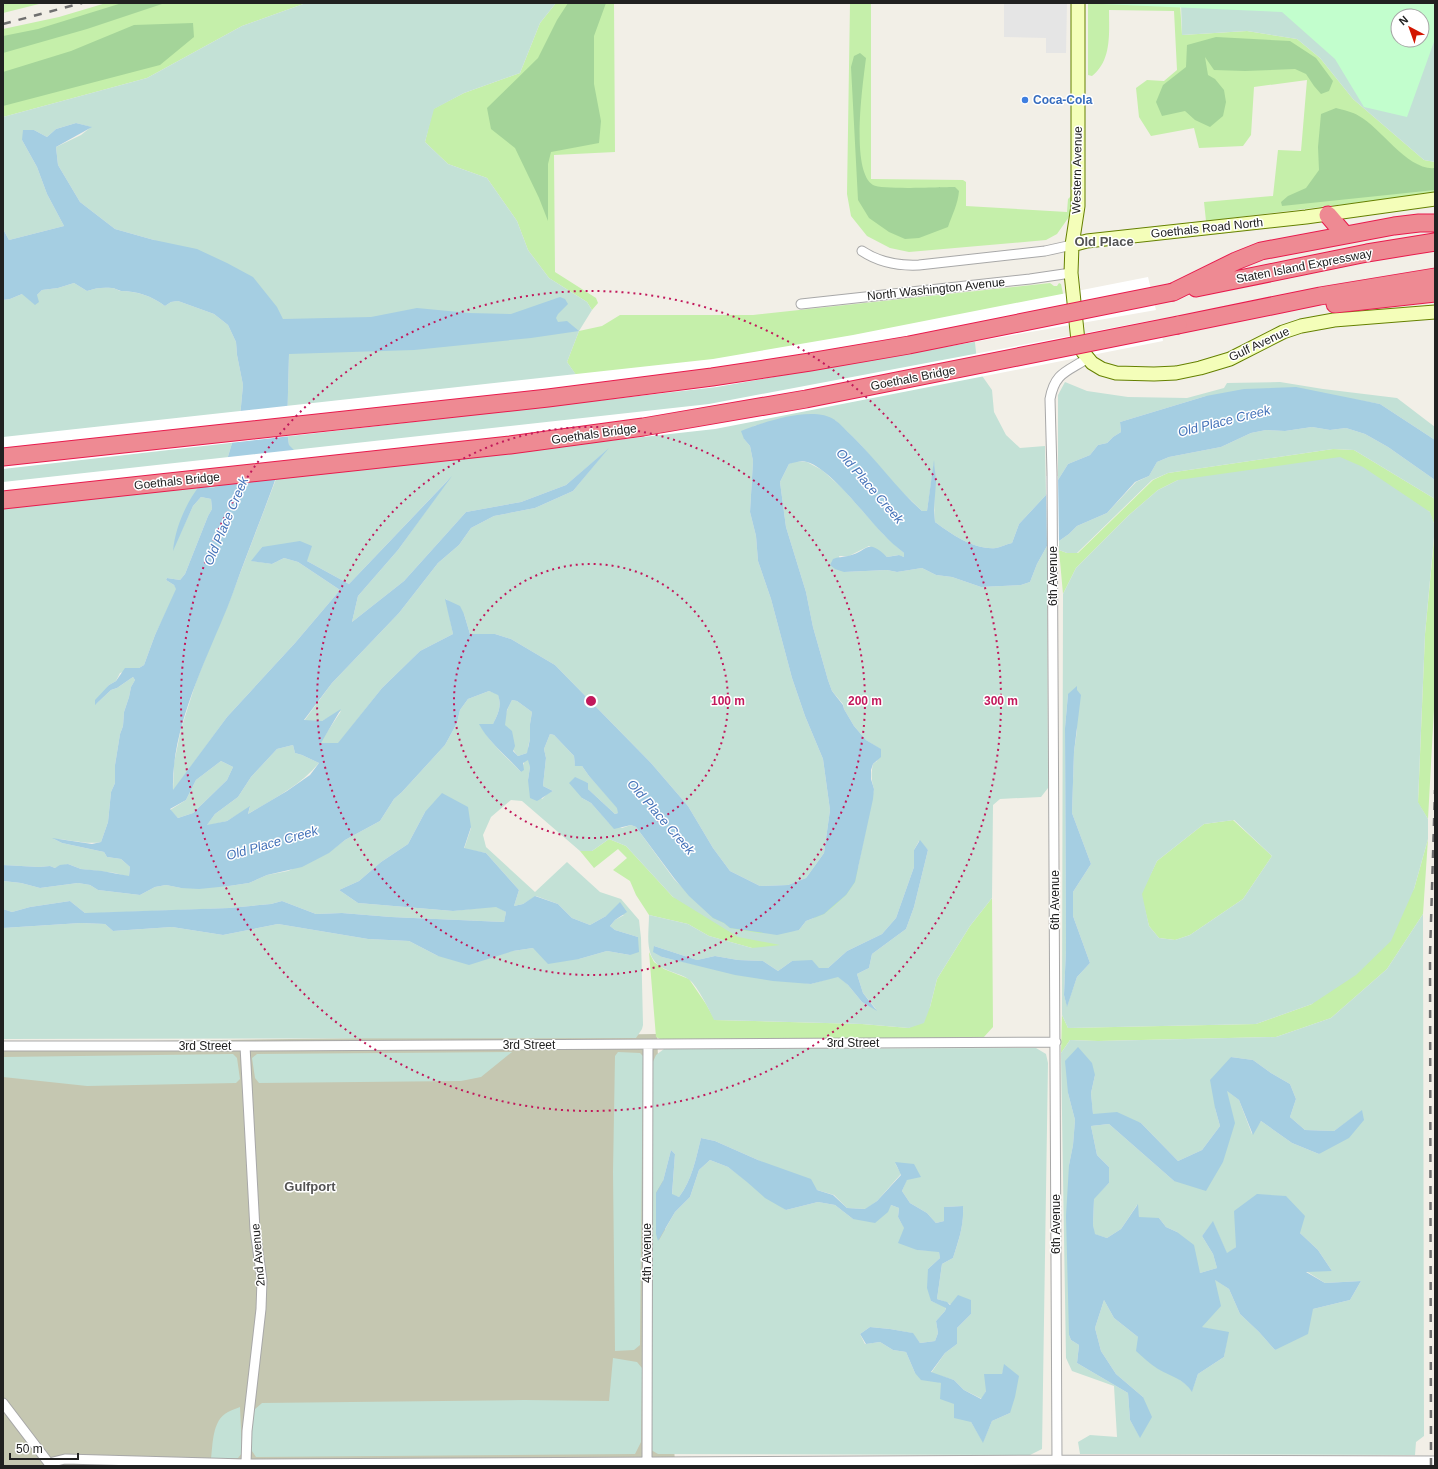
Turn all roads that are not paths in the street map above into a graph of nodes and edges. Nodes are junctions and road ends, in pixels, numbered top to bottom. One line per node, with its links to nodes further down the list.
1 (1078, 3): 7 (street, Western Avenue)
2 (1435, 199): 3 (street, Goethals Road North)
3 (1328, 215): 5 (highway); 7 (street, Goethals Road North)
4 (1435, 223): 5 (highway)
5 (1345, 236): 11 (highway)
6 (1435, 242): 11 (highway, Staten Island Expressway)
7 (1072, 245): 8 (street, Goethals Road North); 9 (street, Western Avenue)
8 (862, 251)
9 (1071, 273): 14 (street, North Washington Avenue); 16 (street, Western Avenue)
10 (1435, 278): 13 (highway)
11 (1172, 292): 17 (highway, bridge)
12 (1435, 293): 13 (highway)
13 (1306, 299): 18 (highway, Goethals Bridge, bridge)
14 (801, 304)
15 (1435, 312): 16 (street, Gulf Avenue)
16 (1088, 358): 19 (street, 6th Avenue)
17 (3, 457)
18 (3, 500)
19 (1056, 1042): 20 (street, 3rd Street); 24 (street, 6th Avenue)
20 (648, 1044): 22 (street, 3rd Street); 26 (street, 4th Avenue)
21 (3, 1046): 22 (street, 3rd Street)
22 (245, 1046): 27 (street, 2nd Avenue)
23 (3, 1403): 28 (street)
24 (1057, 1460): 25 (street); 26 (street)
25 (1435, 1461)
26 (647, 1462): 27 (street)
27 (246, 1464): 28 (street)
28 (50, 1465)

